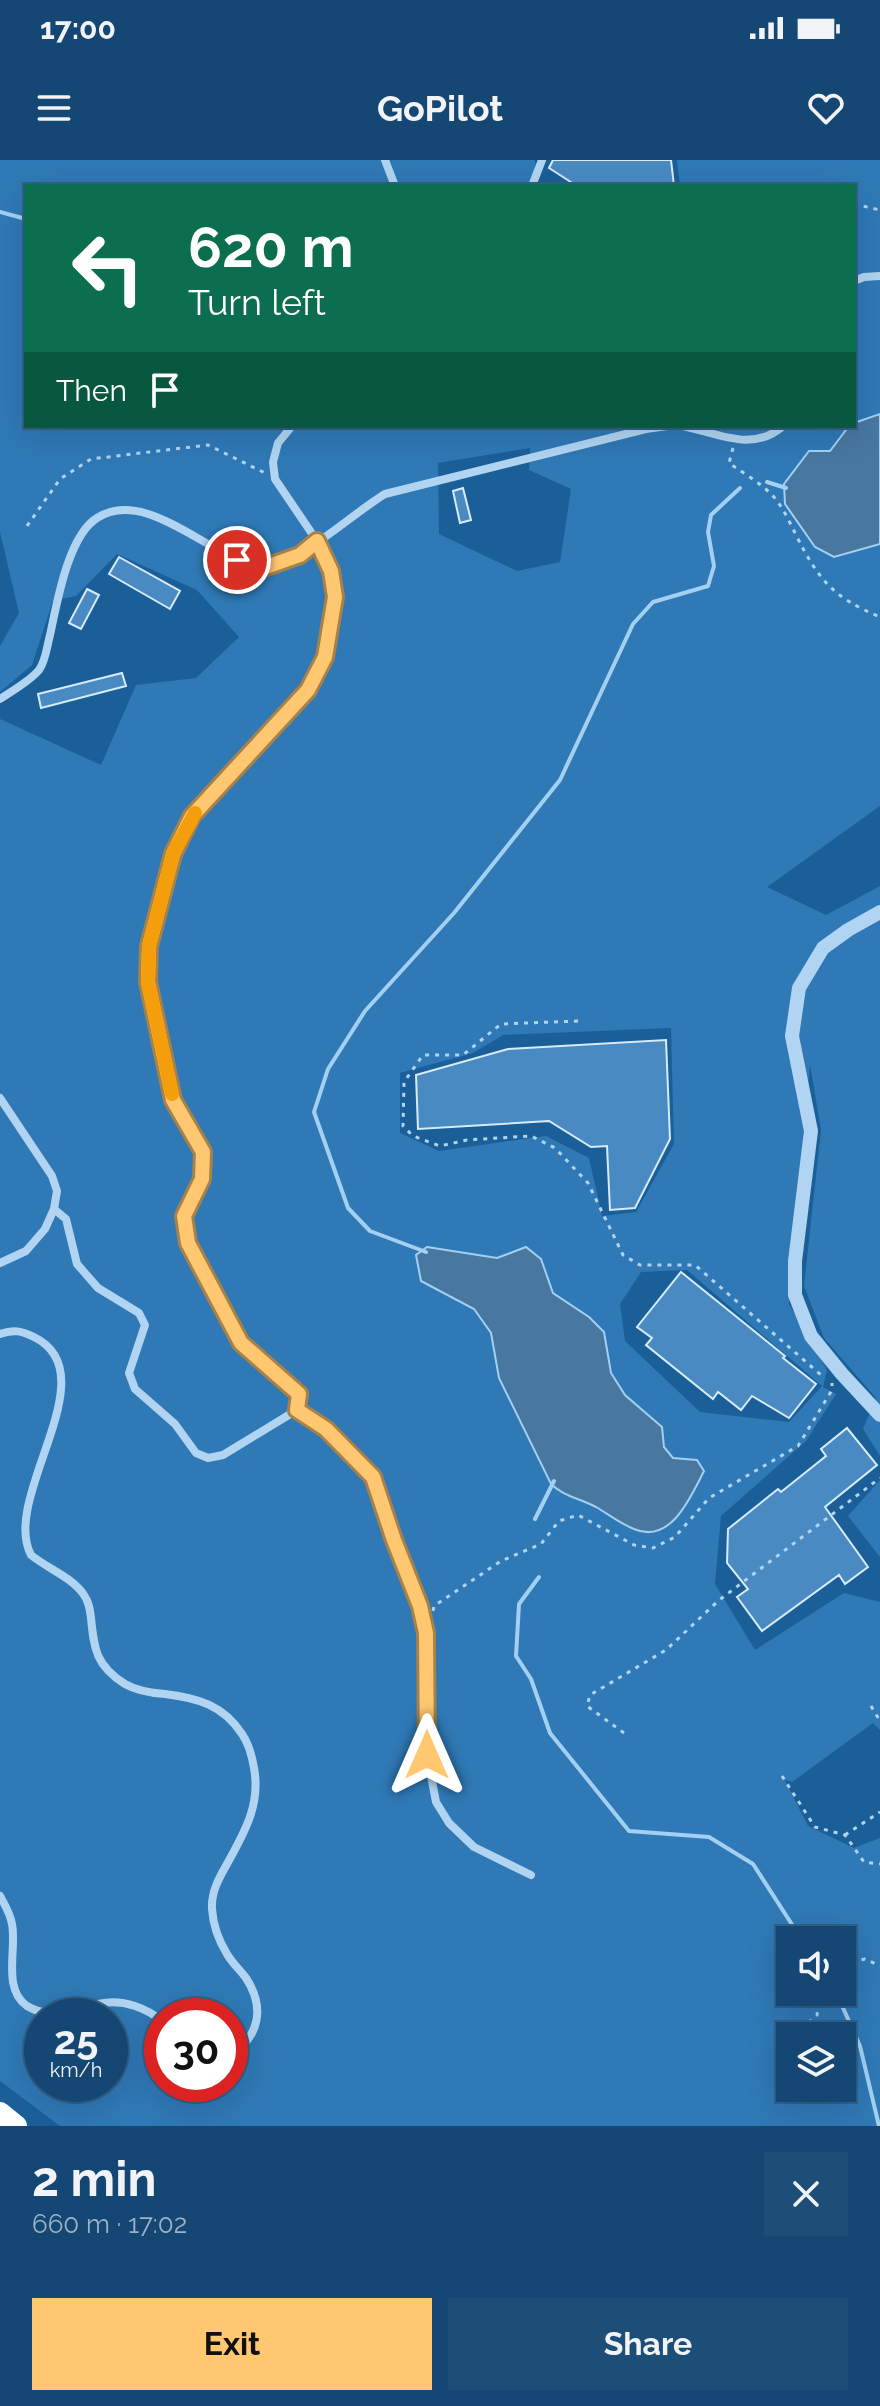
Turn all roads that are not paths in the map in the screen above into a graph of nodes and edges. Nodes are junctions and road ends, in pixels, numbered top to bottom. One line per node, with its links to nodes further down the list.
1 (385, 160): 3 (street)
2 (542, 160): 4 (street)
3 (394, 184)
4 (533, 184)
5 (880, 276): 6 (street)
6 (856, 280)
7 (290, 428): 11 (street)
8 (653, 428): 11 (street)
9 (690, 428): 10 (street)
10 (781, 428)
11 (317, 541): 12 (street); 18 (street)
12 (0, 699)
13 (880, 912): 20 (street)
14 (0, 1098): 15 (street)
15 (54, 1209): 16 (street); 18 (street)
16 (0, 1263)
17 (0, 1334): 19 (street)
18 (297, 1410): 22 (street)
19 (46, 1415)
20 (880, 1415)
21 (16, 1533): 25 (street)
22 (531, 1875)
23 (0, 1896): 24 (street)
24 (144, 2010)
25 (248, 2040)
26 (0, 2113): 27 (highway)
27 (16, 2126)

